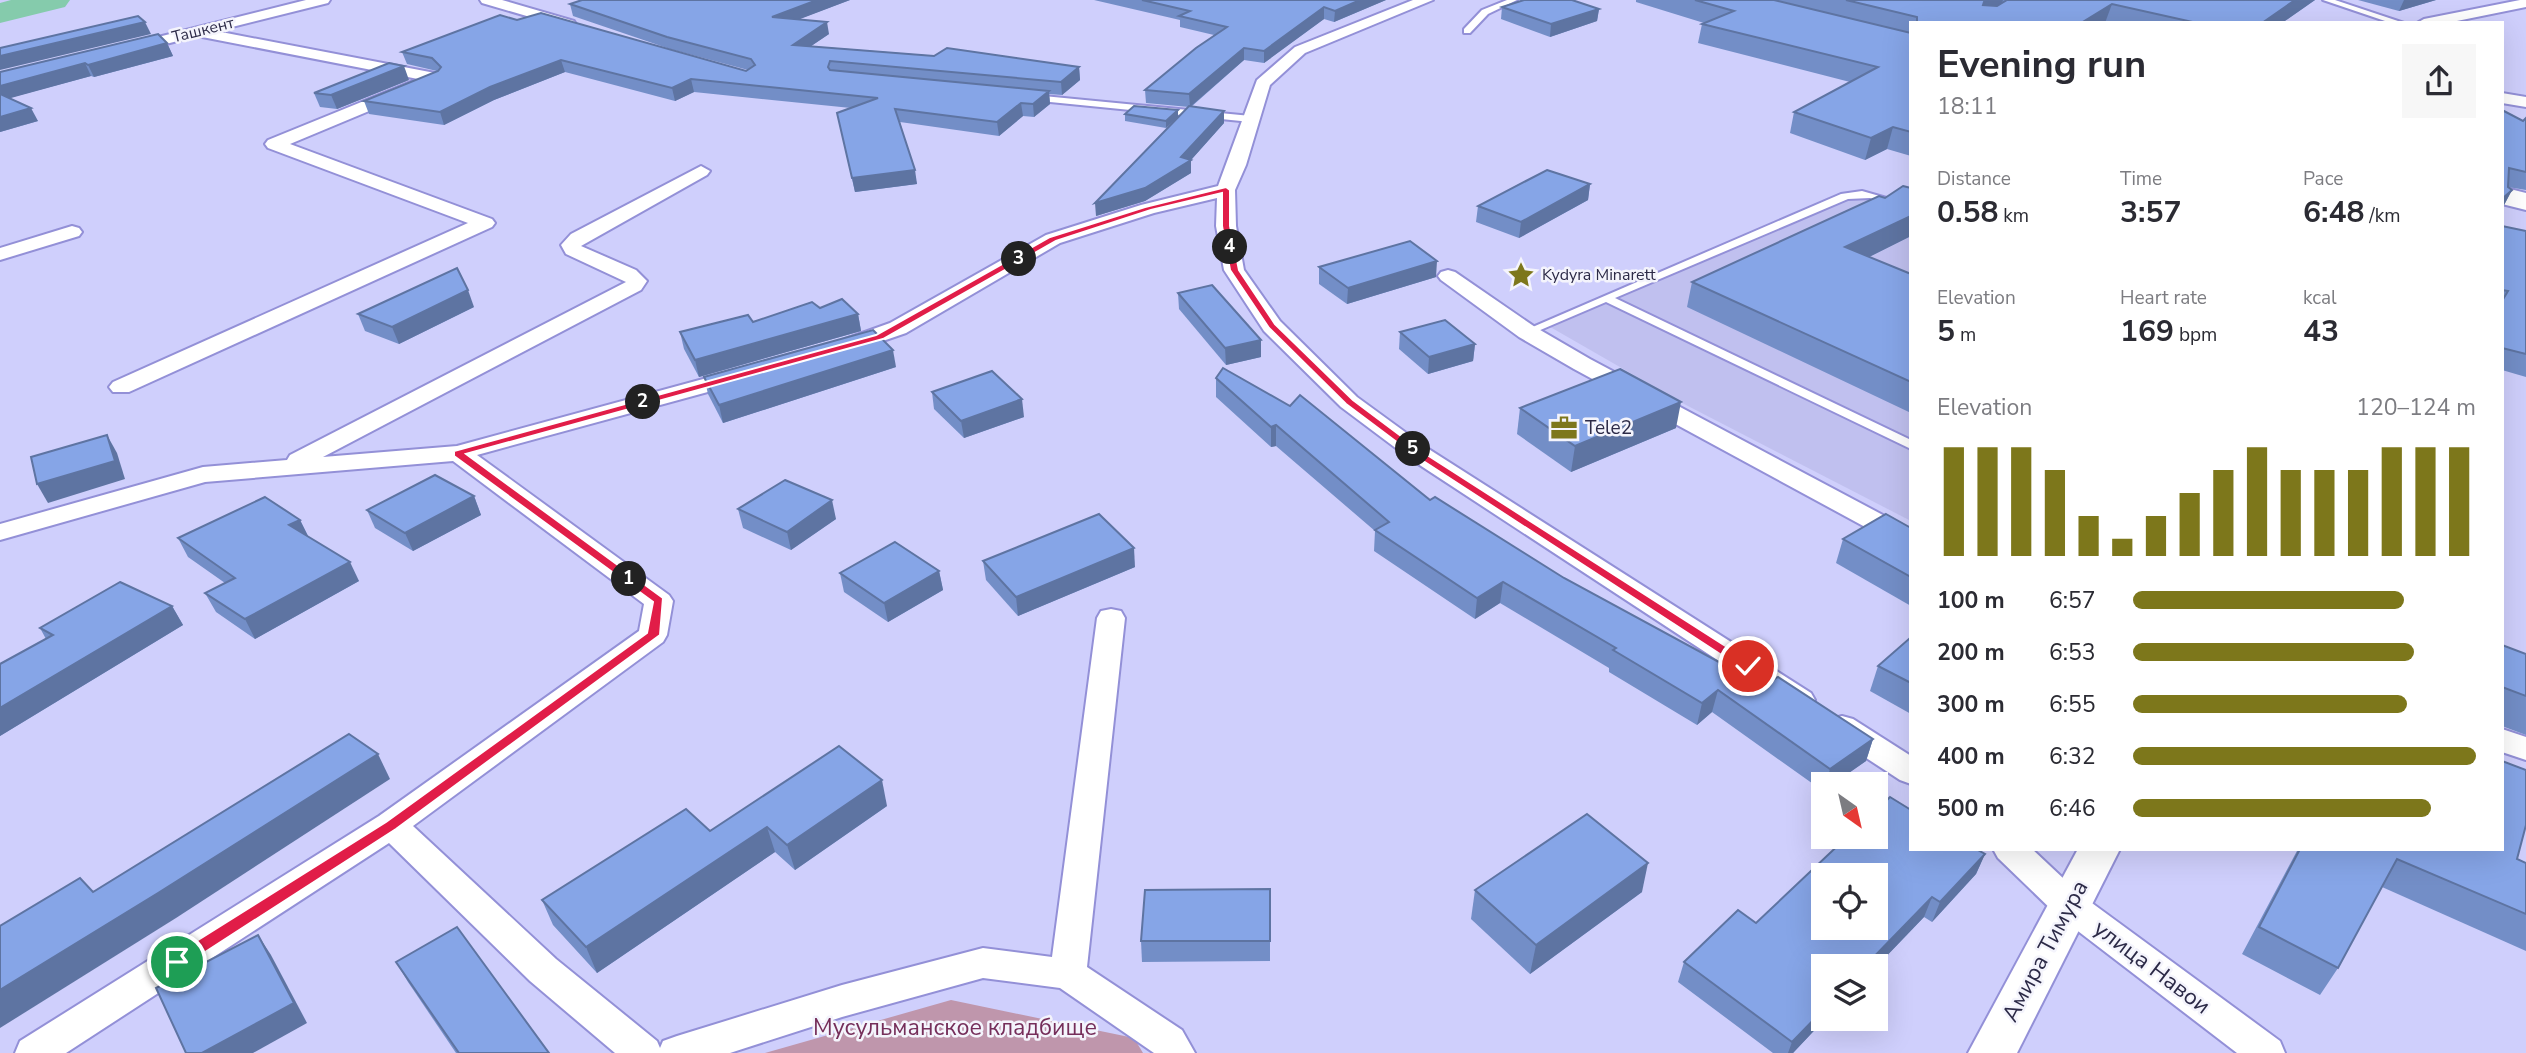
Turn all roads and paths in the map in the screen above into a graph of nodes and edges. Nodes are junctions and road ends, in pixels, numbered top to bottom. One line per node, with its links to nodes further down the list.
1 (323, 0): 11 (street, Ташкент)
2 (487, 0): 9 (street)
3 (1426, 0): 16 (street)
4 (1513, 0): 10 (lane)
5 (2327, 0): 7 (lane)
6 (2526, 3): 8 (street)
7 (2394, 21)
8 (2434, 21)
9 (587, 29)
10 (1467, 31)
11 (198, 32): 12 (street, Ташкент); 31 (street)
12 (119, 50)
13 (1016, 96): 16 (lane)
14 (2504, 98): 15 (street)
15 (2526, 102)
16 (1251, 119): 18 (street)
17 (702, 171): 34 (street)
18 (1226, 190): 29 (street); 40 (street)
19 (2504, 196): 20 (main road)
20 (2526, 202)
21 (2504, 204): 23 (main road)
22 (1909, 207): 27 (lane)
23 (2526, 210)
24 (72, 232): 25 (street)
25 (0, 254)
26 (1448, 276): 28 (street)
27 (1608, 299): 28 (lane); 32 (lane)
28 (1527, 332): 36 (street)
29 (826, 352)
30 (761, 370): 33 (street)
31 (121, 387)
32 (1909, 443)
33 (458, 453): 34 (street); 41 (street)
34 (288, 466): 35 (street)
35 (0, 532)
36 (1909, 540)
37 (1111, 618): 45 (street)
38 (2504, 741): 39 (street)
39 (2526, 749)
40 (1909, 771)
41 (391, 825): 47 (street); 48 (street)
42 (2012, 851): 44 (street, улица Навои)
43 (2098, 851): 44 (street, Амира Тимура)
44 (2070, 905): 50 (street, Амира Тимура); 51 (street, улица Навои)
45 (1068, 974): 46 (street); 49 (street)
46 (684, 1052)
47 (34, 1053)
48 (643, 1053)
49 (1176, 1053)
50 (1992, 1053)
51 (2266, 1053)

